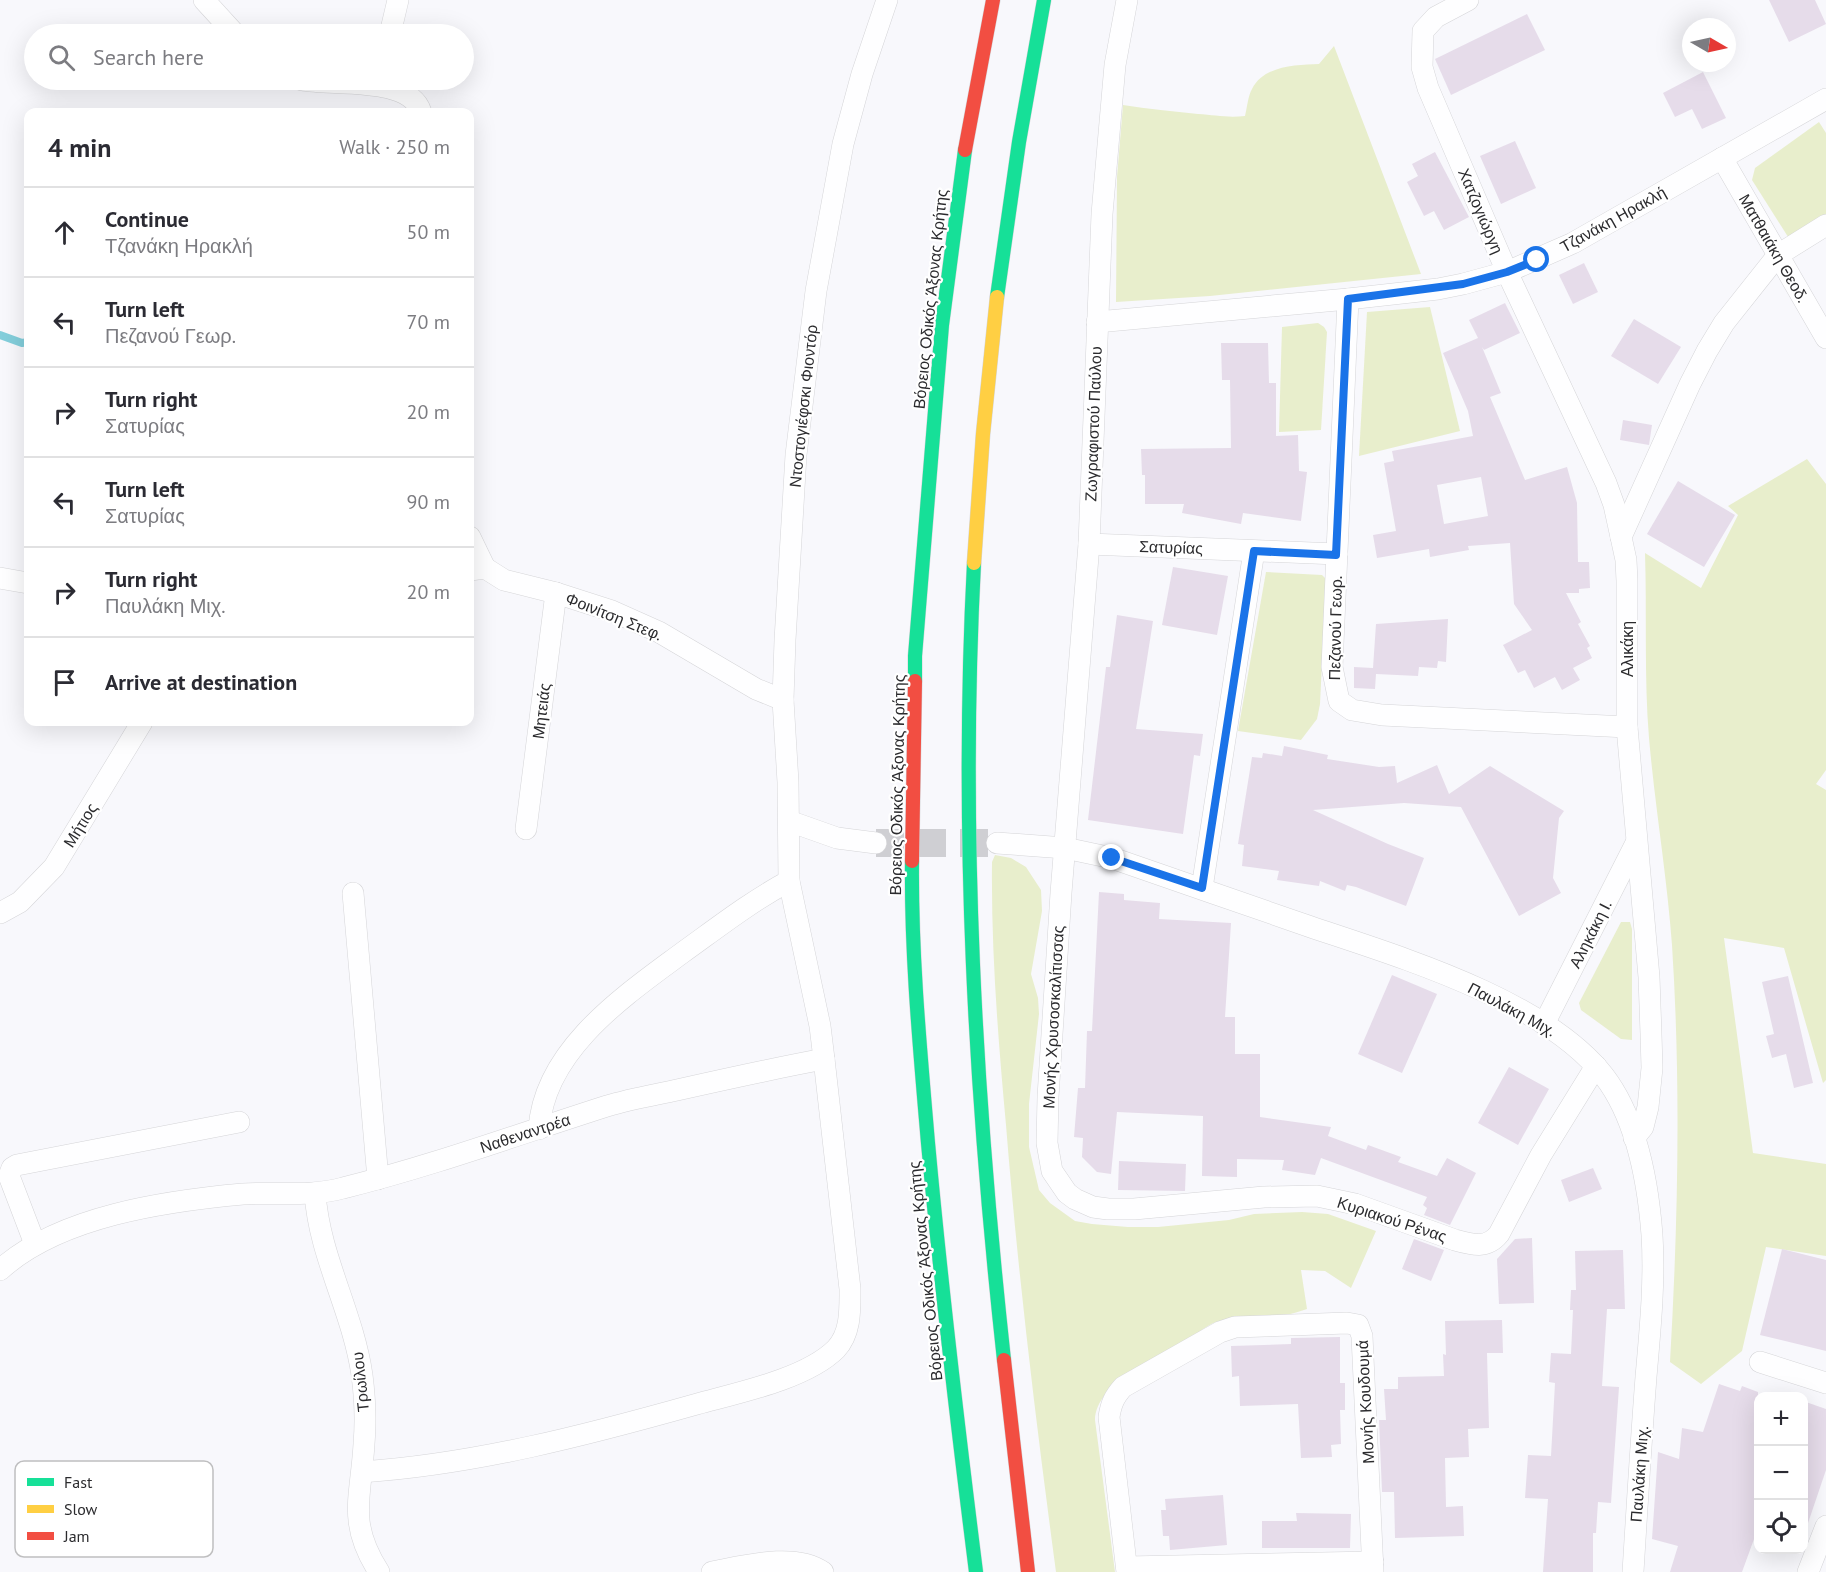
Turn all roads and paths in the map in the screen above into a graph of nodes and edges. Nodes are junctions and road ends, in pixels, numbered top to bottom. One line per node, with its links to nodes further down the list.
1 (204, 0): 8 (street)
2 (398, 0): 9 (street)
3 (887, 0): 29 (street, Ντοστογιέφσκι Φιοντόρ)
4 (993, 0): 62 (highway, Βόρειος Οδικός Άξονας Κρήτης)
5 (1044, 0): 63 (highway)
6 (1127, 0): 18 (street, Ζωγραφιστού Παύλου)
7 (1468, 0): 16 (street, Χατζογιώργη)
8 (226, 24)
9 (392, 24)
10 (397, 90): 12 (street)
11 (1824, 105): 13 (street, Τζανάκη Ηρακλή)
12 (419, 108)
13 (1722, 158): 15 (street, Ματθαιάκη Θεοδ.); 16 (street, Τζανάκη Ηρακλή)
14 (1826, 225): 15 (street)
15 (1778, 255): 19 (street, Ματθαιάκη Θεοδ.); 20 (street)
16 (1507, 272): 17 (street, Τζανάκη Ηρακλή); 20 (street, Χατζογιώργη)
17 (1348, 299): 18 (street, Τζανάκη Ηρακλή); 24 (street, Πεζανού Γεωρ.)
18 (1097, 322): 21 (street, Ζωγραφιστού Παύλου)
19 (1826, 338)
20 (1621, 537): 31 (street, Αλικάκη)
21 (1089, 544): 23 (street, Σατυρίας); 37 (street, Ζωγραφιστού Παύλου)
22 (474, 547): 25 (street)
23 (1254, 551): 24 (street, Σατυρίας); 39 (street)
24 (1336, 555): 31 (street, Πεζανού Γεωρ.)
25 (477, 569): 28 (street, Φοινίτση Στεφ.)
26 (0, 578): 27 (street)
27 (24, 582)
28 (556, 593): 29 (street, Φοινίτση Στεφ.); 33 (street, Μητειάς)
29 (783, 700): 32 (street, Ντοστογιέφσκι Φιοντόρ)
30 (140, 726): 41 (street, Μήτιος)
31 (1627, 727): 36 (street, Αλικάκη)
32 (789, 821): 34 (street); 38 (street)
33 (526, 829)
34 (876, 843)
35 (997, 843): 37 (street, Παυλάκη Μιχ.)
36 (1636, 843): 42 (street, Αληκάκη Ι.); 47 (street, Αλικάκη)
37 (1065, 848): 39 (street, Παυλάκη Μιχ.); 49 (street, Μονής Χρυσοσκαλίτισσας)
38 (789, 881): 43 (street); 46 (street)
39 (1202, 888): 42 (street, Παυλάκη Μιχ.)
40 (353, 893): 48 (street)
41 (0, 912)
42 (1544, 1024): 44 (street, Παυλάκη Μιχ.)
43 (824, 1059): 46 (street, Ναθεναντρέα); 55 (street)
44 (1596, 1066): 47 (street, Παυλάκη Μιχ.); 49 (street, Κυριακού Ρένας)
45 (239, 1122): 51 (street)
46 (539, 1129): 48 (street, Ναθεναντρέα)
47 (1634, 1138): 64 (street, Παυλάκη Μιχ.)
48 (378, 1179): 50 (street, Ναθεναντρέα)
49 (1059, 1183)
50 (315, 1193): 51 (street, Ναθεναντρέα); 55 (street, Τρωίλου)
51 (35, 1244): 52 (street, Ναθεναντρέα)
52 (0, 1269)
53 (1760, 1362): 54 (street)
54 (1826, 1383)
55 (362, 1472): 59 (street, Τρωίλου)
56 (1826, 1526): 65 (street)
57 (1373, 1567): 58 (street); 58 (street, Μονής Κουδουμά)
58 (1127, 1570)
59 (379, 1572)
60 (712, 1572): 61 (street)
61 (823, 1572)
62 (976, 1572)
63 (1028, 1572)
64 (1633, 1572)
65 (1808, 1572)

